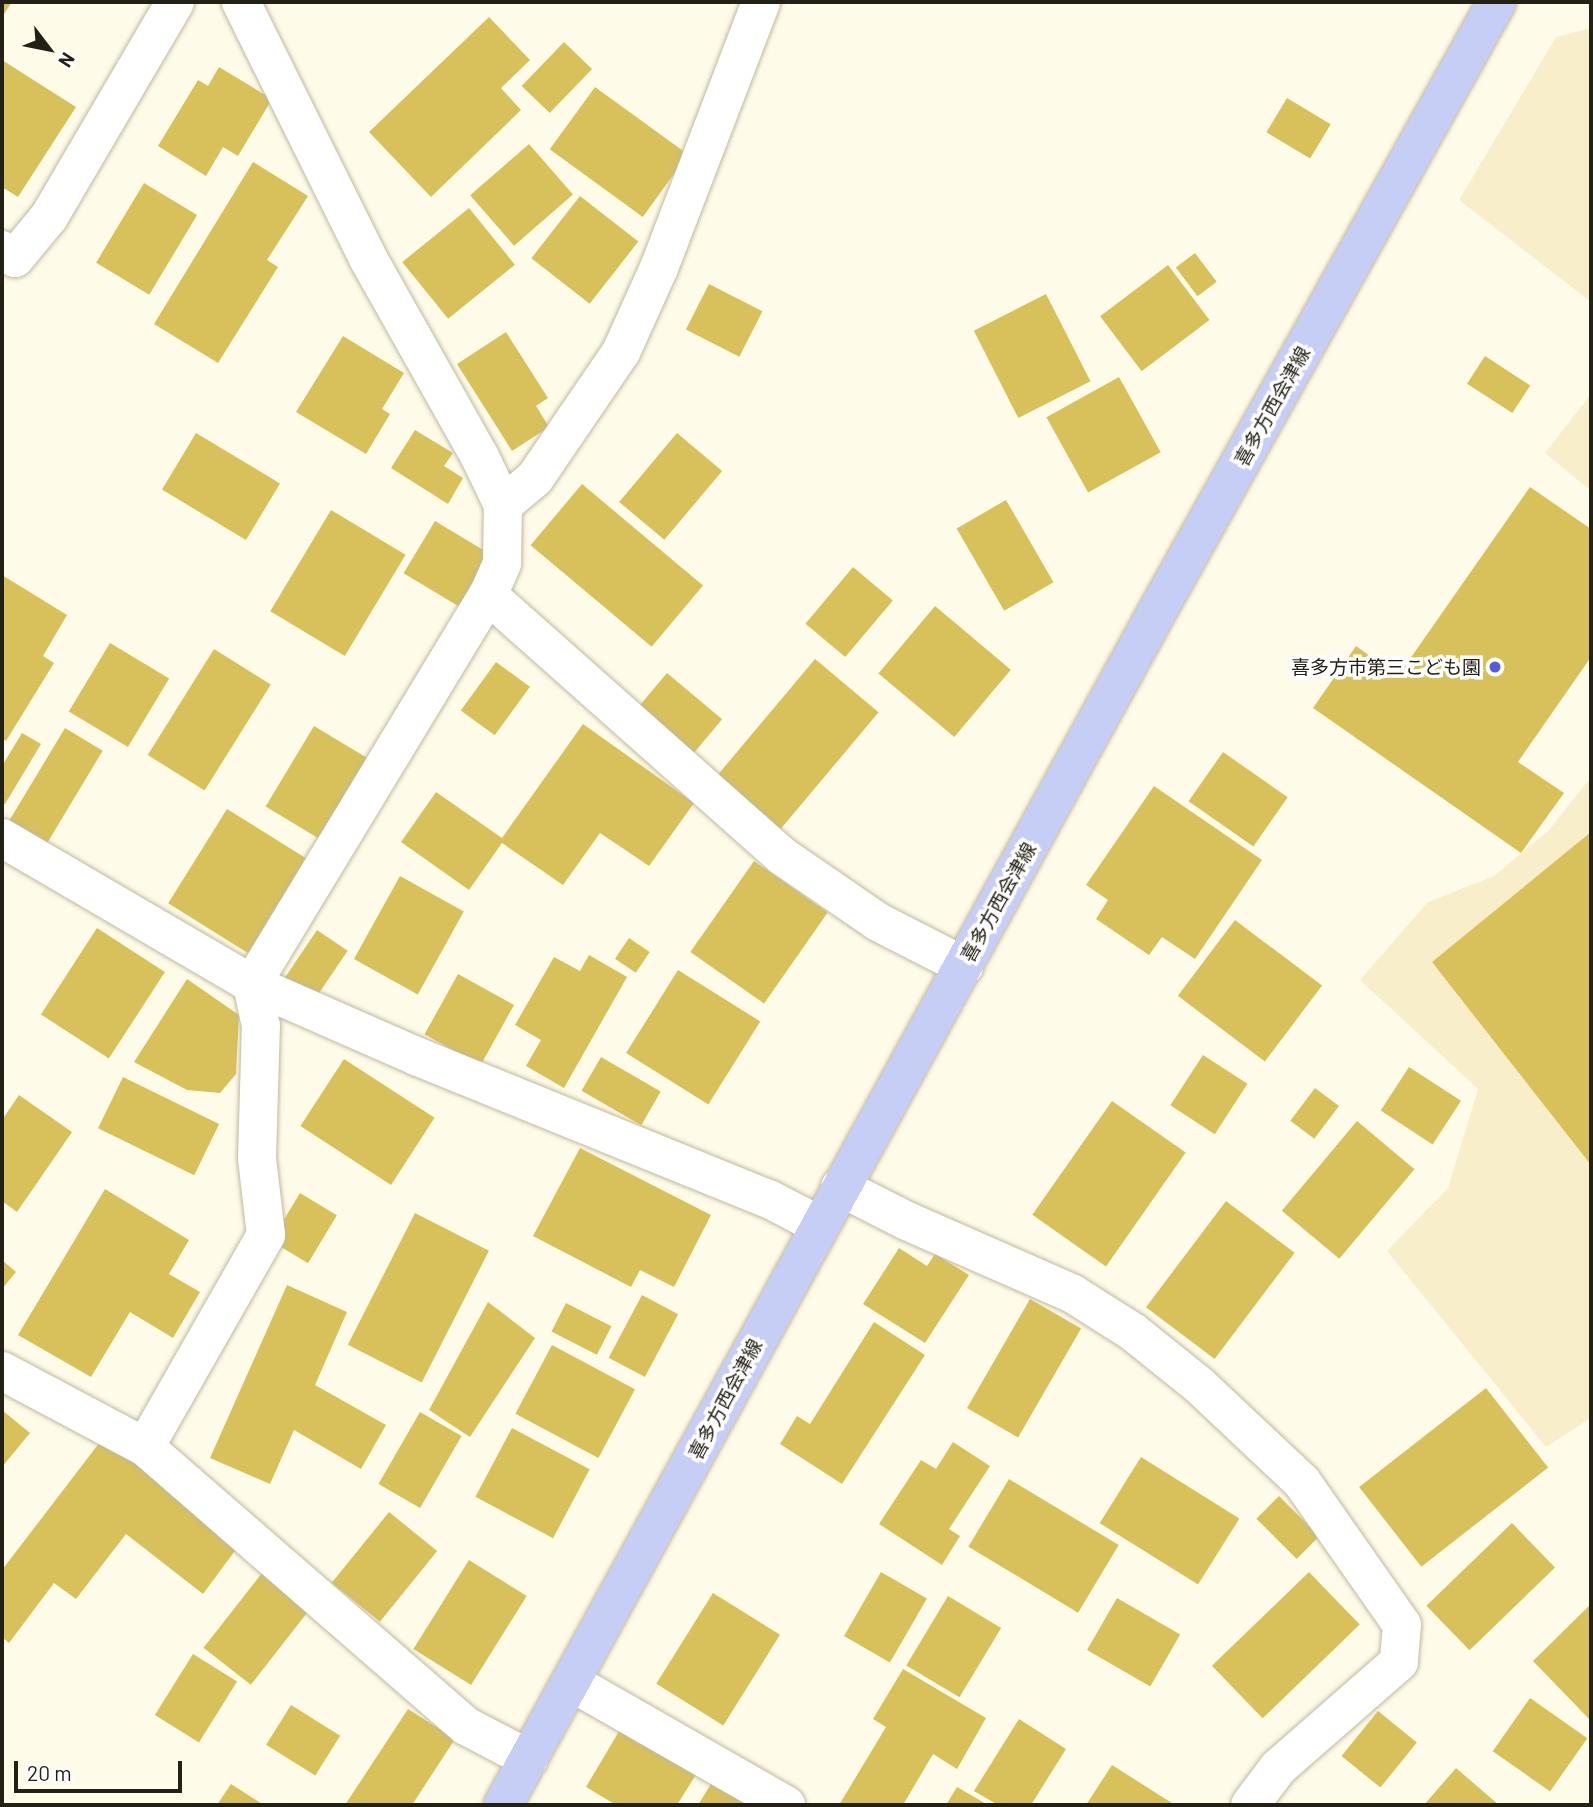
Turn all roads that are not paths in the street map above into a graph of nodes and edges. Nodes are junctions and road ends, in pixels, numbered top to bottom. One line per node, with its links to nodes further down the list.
1 (175, 2): 5 (street)
2 (241, 2): 6 (street)
3 (761, 2): 6 (street)
4 (1497, 2): 9 (main road, 喜多方西会津線)
5 (2, 250)
6 (503, 505): 7 (street)
7 (488, 595): 9 (street); 10 (street)
8 (2, 838): 10 (street)
9 (964, 966): 11 (main road, 喜多方西会津線)
10 (252, 984): 12 (street); 14 (street)
11 (840, 1187): 12 (main road, 喜多方西会津線); 19 (street)
12 (820, 1225): 15 (main road, 喜多方西会津線)
13 (2, 1371): 14 (street)
14 (145, 1447): 16 (street)
15 (571, 1682): 16 (main road, 喜多方西会津線); 18 (street)
16 (529, 1759): 17 (main road, 喜多方西会津線)
17 (503, 1805)
18 (786, 1805)
19 (1250, 1805)

